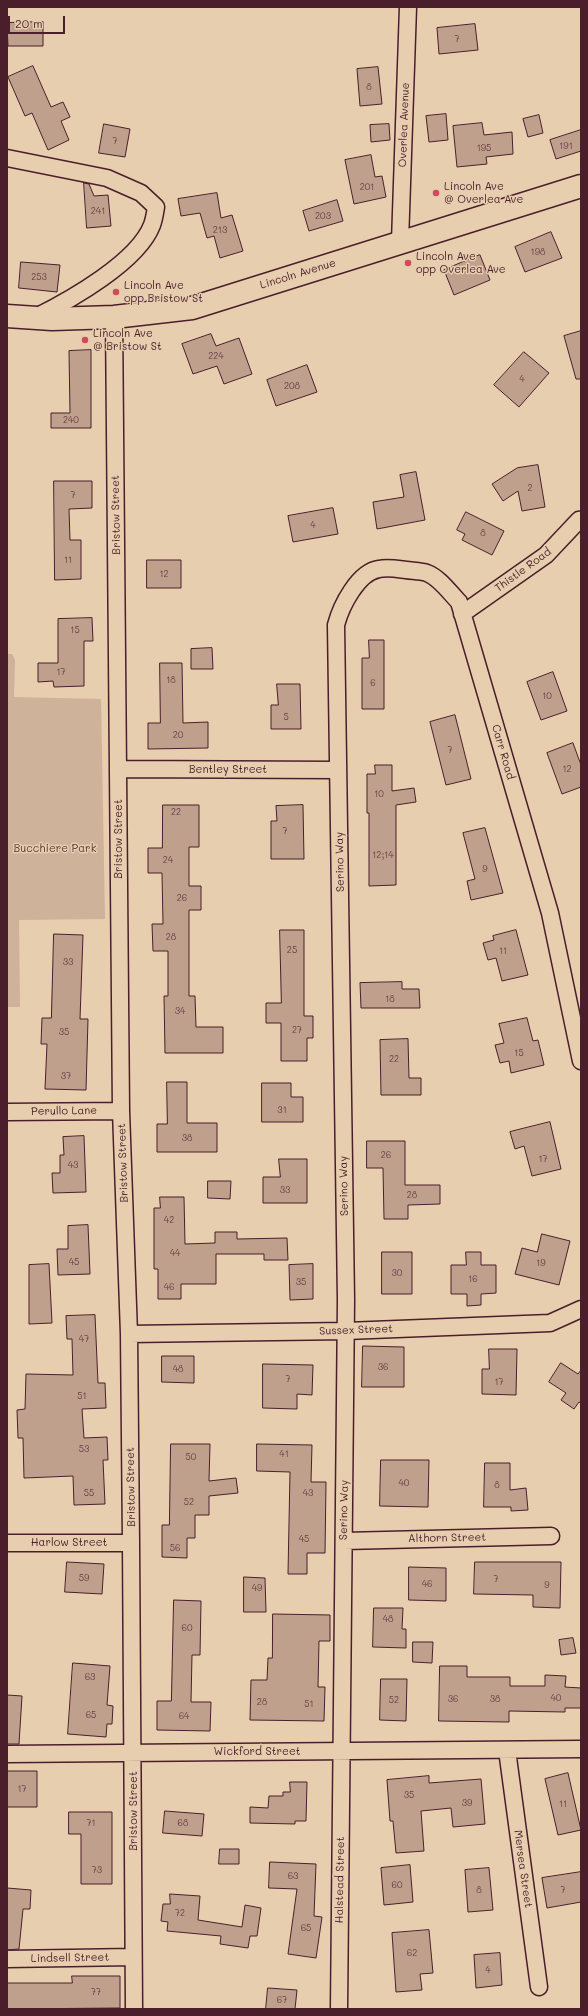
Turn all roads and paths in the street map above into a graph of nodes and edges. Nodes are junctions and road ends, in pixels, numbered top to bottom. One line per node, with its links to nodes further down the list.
1 (408, 7): 4 (street, Overlea Avenue)
2 (7, 158): 6 (street)
3 (581, 186): 4 (main road, Lincoln Avenue)
4 (400, 242): 7 (main road, Lincoln Avenue)
5 (7, 316): 6 (main road, Lincoln Avenue)
6 (35, 317): 7 (main road, Lincoln Avenue)
7 (114, 317): 11 (street, Bristow Street)
8 (580, 517): 9 (street, Thistle Road)
9 (462, 614): 10 (street, Carr Road); 13 (street, Carr Road)
10 (337, 621): 12 (street, Serino Way)
11 (118, 769): 12 (street, Bentley Street); 14 (street, Bristow Street)
12 (338, 770): 17 (street, Serino Way)
13 (581, 1061)
14 (121, 1111): 15 (street, Perullo Lane); 18 (street, Bristow Street)
15 (7, 1112)
16 (581, 1309): 17 (street, Sussex Street)
17 (346, 1331): 18 (street, Sussex Street); 20 (street, Serino Way)
18 (129, 1334): 22 (street, Bristow Street)
19 (551, 1536): 20 (street, Althorn Street)
20 (344, 1540): 25 (street, Serino Way)
21 (7, 1543): 22 (street, Harlow Street)
22 (132, 1543): 26 (street, Bristow Street)
23 (581, 1749): 24 (street, Wickford Street)
24 (507, 1750): 25 (street, Wickford Street); 30 (street, Mersea Street)
25 (341, 1751): 26 (street, Wickford Street); 32 (street, Halstead Street)
26 (134, 1753): 27 (street, Wickford Street); 28 (street, Bristow Street)
27 (7, 1754)
28 (133, 1956): 29 (street, Lindsell Street); 31 (street, Bristow Street)
29 (7, 1959)
30 (539, 1987)
31 (134, 2009)
32 (339, 2009)

